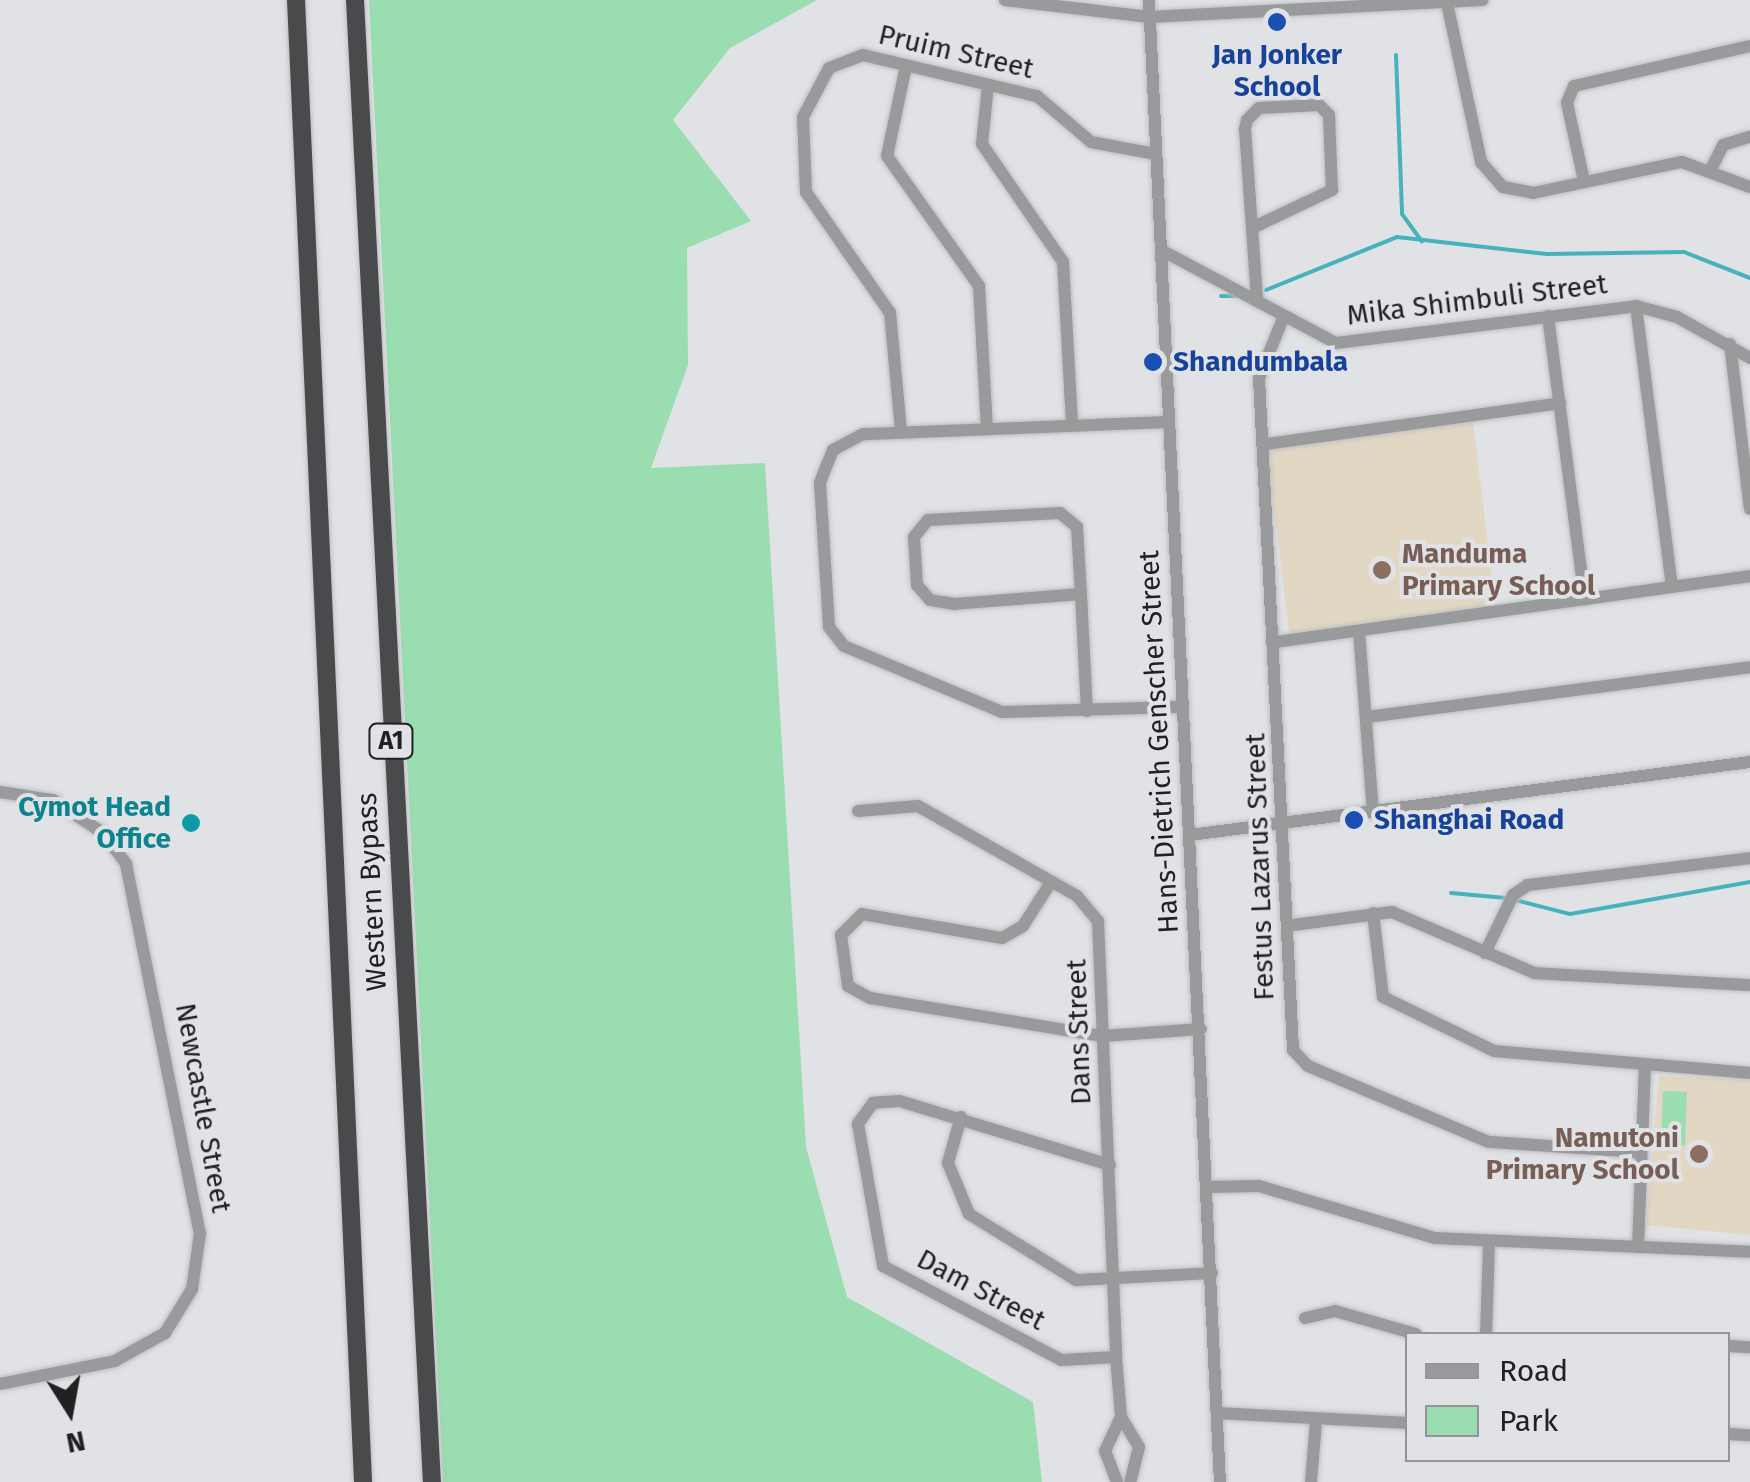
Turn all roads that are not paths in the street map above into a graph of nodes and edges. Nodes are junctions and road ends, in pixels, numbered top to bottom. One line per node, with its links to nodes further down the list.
1 (296, 0): 75 (highway, Western Bypass / A1)
2 (355, 0): 76 (highway, Western Bypass / A1)
3 (1005, 0): 7 (street)
4 (1149, 0): 7 (street, Hans-Dietrich Genscher Street)
5 (1482, 0): 6 (street)
6 (1446, 3): 7 (street); 14 (street)
7 (1150, 17): 12 (street, Hans-Dietrich Genscher Street)
8 (1750, 46): 14 (street)
9 (906, 66): 10 (street, Pruim Street); 27 (street); 28 (street, Pruim Street)
10 (988, 84): 12 (street, Pruim Street); 26 (street)
11 (1750, 137): 13 (street)
12 (1156, 154): 17 (street, Hans-Dietrich Genscher Street)
13 (1711, 169): 14 (street); 15 (street)
14 (1584, 181)
15 (1750, 187)
16 (1252, 228): 16 (street); 18 (street)
17 (1161, 250): 18 (street, Mika Shimbuli Street); 25 (street, Hans-Dietrich Genscher Street)
18 (1258, 300): 20 (street, Mika Shimbuli Street)
19 (1636, 306): 21 (street, Mika Shimbuli Street); 22 (street, Mika Shimbuli Street); 32 (street)
20 (1284, 316): 21 (street, Mika Shimbuli Street); 29 (street, Festus Lazarus Street)
21 (1548, 316): 24 (street)
22 (1730, 344): 23 (street, Mika Shimbuli Street); 30 (street)
23 (1750, 358)
24 (1560, 402): 29 (street); 34 (street)
25 (1167, 422): 26 (street); 38 (street, Hans-Dietrich Genscher Street)
26 (1072, 424): 27 (street)
27 (987, 428): 28 (street)
28 (901, 432): 39 (street)
29 (1266, 444): 36 (street, Festus Lazarus Street)
30 (1750, 509)
31 (1750, 576): 32 (street)
32 (1672, 587): 34 (street)
33 (1081, 594): 33 (street); 39 (street)
34 (1585, 600): 35 (street)
35 (1358, 631): 36 (street); 40 (street)
36 (1275, 642): 45 (street, Festus Lazarus Street)
37 (1750, 666): 40 (street)
38 (1180, 706): 39 (street); 46 (street, Hans-Dietrich Genscher Street)
39 (1086, 711)
40 (1367, 717): 44 (street)
41 (1750, 762): 44 (street)
42 (0, 792): 70 (street, Newcastle Street)
43 (858, 812): 48 (street, Dans Street)
44 (1373, 812): 45 (street)
45 (1286, 827): 46 (street); 50 (street, Festus Lazarus Street)
46 (1190, 835): 53 (street, Hans-Dietrich Genscher Street)
47 (1750, 858): 51 (street)
48 (1051, 882): 54 (street, Dans Street); 54 (street)
49 (1373, 913): 50 (street); 51 (street); 55 (street)
50 (1293, 924): 58 (street, Festus Lazarus Street)
51 (1485, 952): 52 (street)
52 (1750, 985)
53 (1200, 1029): 54 (street); 60 (street, Hans-Dietrich Genscher Street)
54 (1103, 1036): 59 (street, Dans Street)
55 (1644, 1068): 56 (street); 58 (street)
56 (1750, 1072)
57 (961, 1117): 59 (street, Dam Street); 65 (street); 69 (street, Dam Street)
58 (1641, 1152): 62 (street)
59 (1110, 1165): 65 (street, Dans Street)
60 (1208, 1187): 61 (street); 64 (street, Hans-Dietrich Genscher Street)
61 (1489, 1242): 62 (street); 68 (street)
62 (1638, 1247): 63 (street)
63 (1750, 1252)
64 (1212, 1273): 65 (street); 71 (street, Hans-Dietrich Genscher Street)
65 (1119, 1280): 69 (street, Dans Street)
66 (1306, 1318): 67 (street)
67 (1409, 1332)
68 (1486, 1332)
69 (1116, 1357): 72 (street, Dans Street)
70 (0, 1384)
71 (1218, 1412): 73 (street); 79 (street, Hans-Dietrich Genscher Street)
72 (1121, 1417): 77 (street, Dans Street); 78 (street, Dans Street)
73 (1316, 1420): 74 (street); 80 (street)
74 (1405, 1422)
75 (363, 1482)
76 (432, 1482)
77 (1118, 1482)
78 (1130, 1482)
79 (1220, 1482)
80 (1311, 1482)

